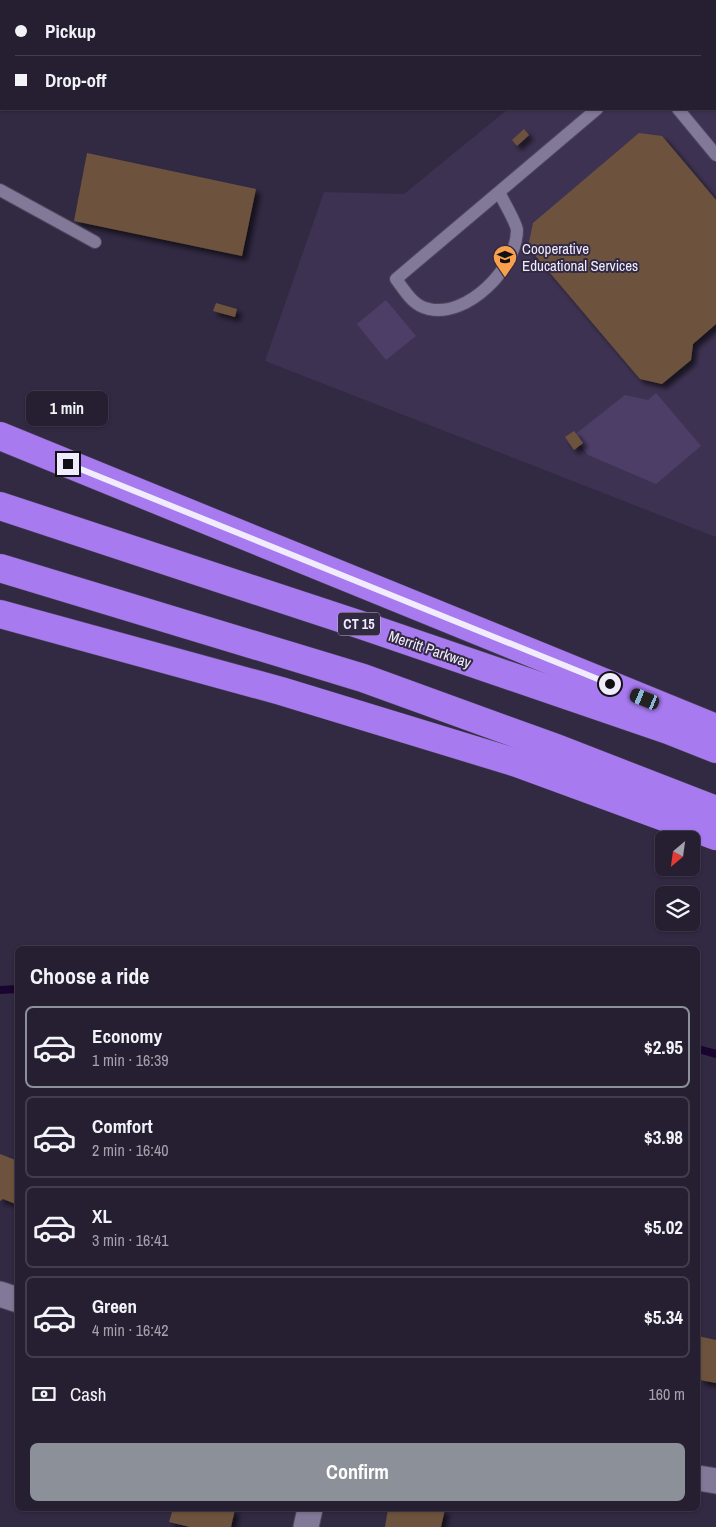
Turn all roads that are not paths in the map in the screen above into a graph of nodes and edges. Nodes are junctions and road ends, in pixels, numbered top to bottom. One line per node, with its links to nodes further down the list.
1 (595, 110): 5 (lane)
2 (679, 110): 3 (lane)
3 (716, 155)
4 (0, 190): 6 (lane)
5 (499, 192): 5 (lane)
6 (95, 242)
7 (0, 436): 11 (highway)
8 (0, 506): 12 (highway, Merritt Parkway / CT 15)
9 (0, 568): 13 (highway)
10 (0, 614): 14 (highway)
11 (716, 728)
12 (716, 749)
13 (716, 810)
14 (716, 836)
15 (0, 1294): 16 (street)
16 (15, 1299)
17 (700, 1478): 18 (street)
18 (716, 1481)
19 (310, 1511): 20 (street)
20 (306, 1527)

